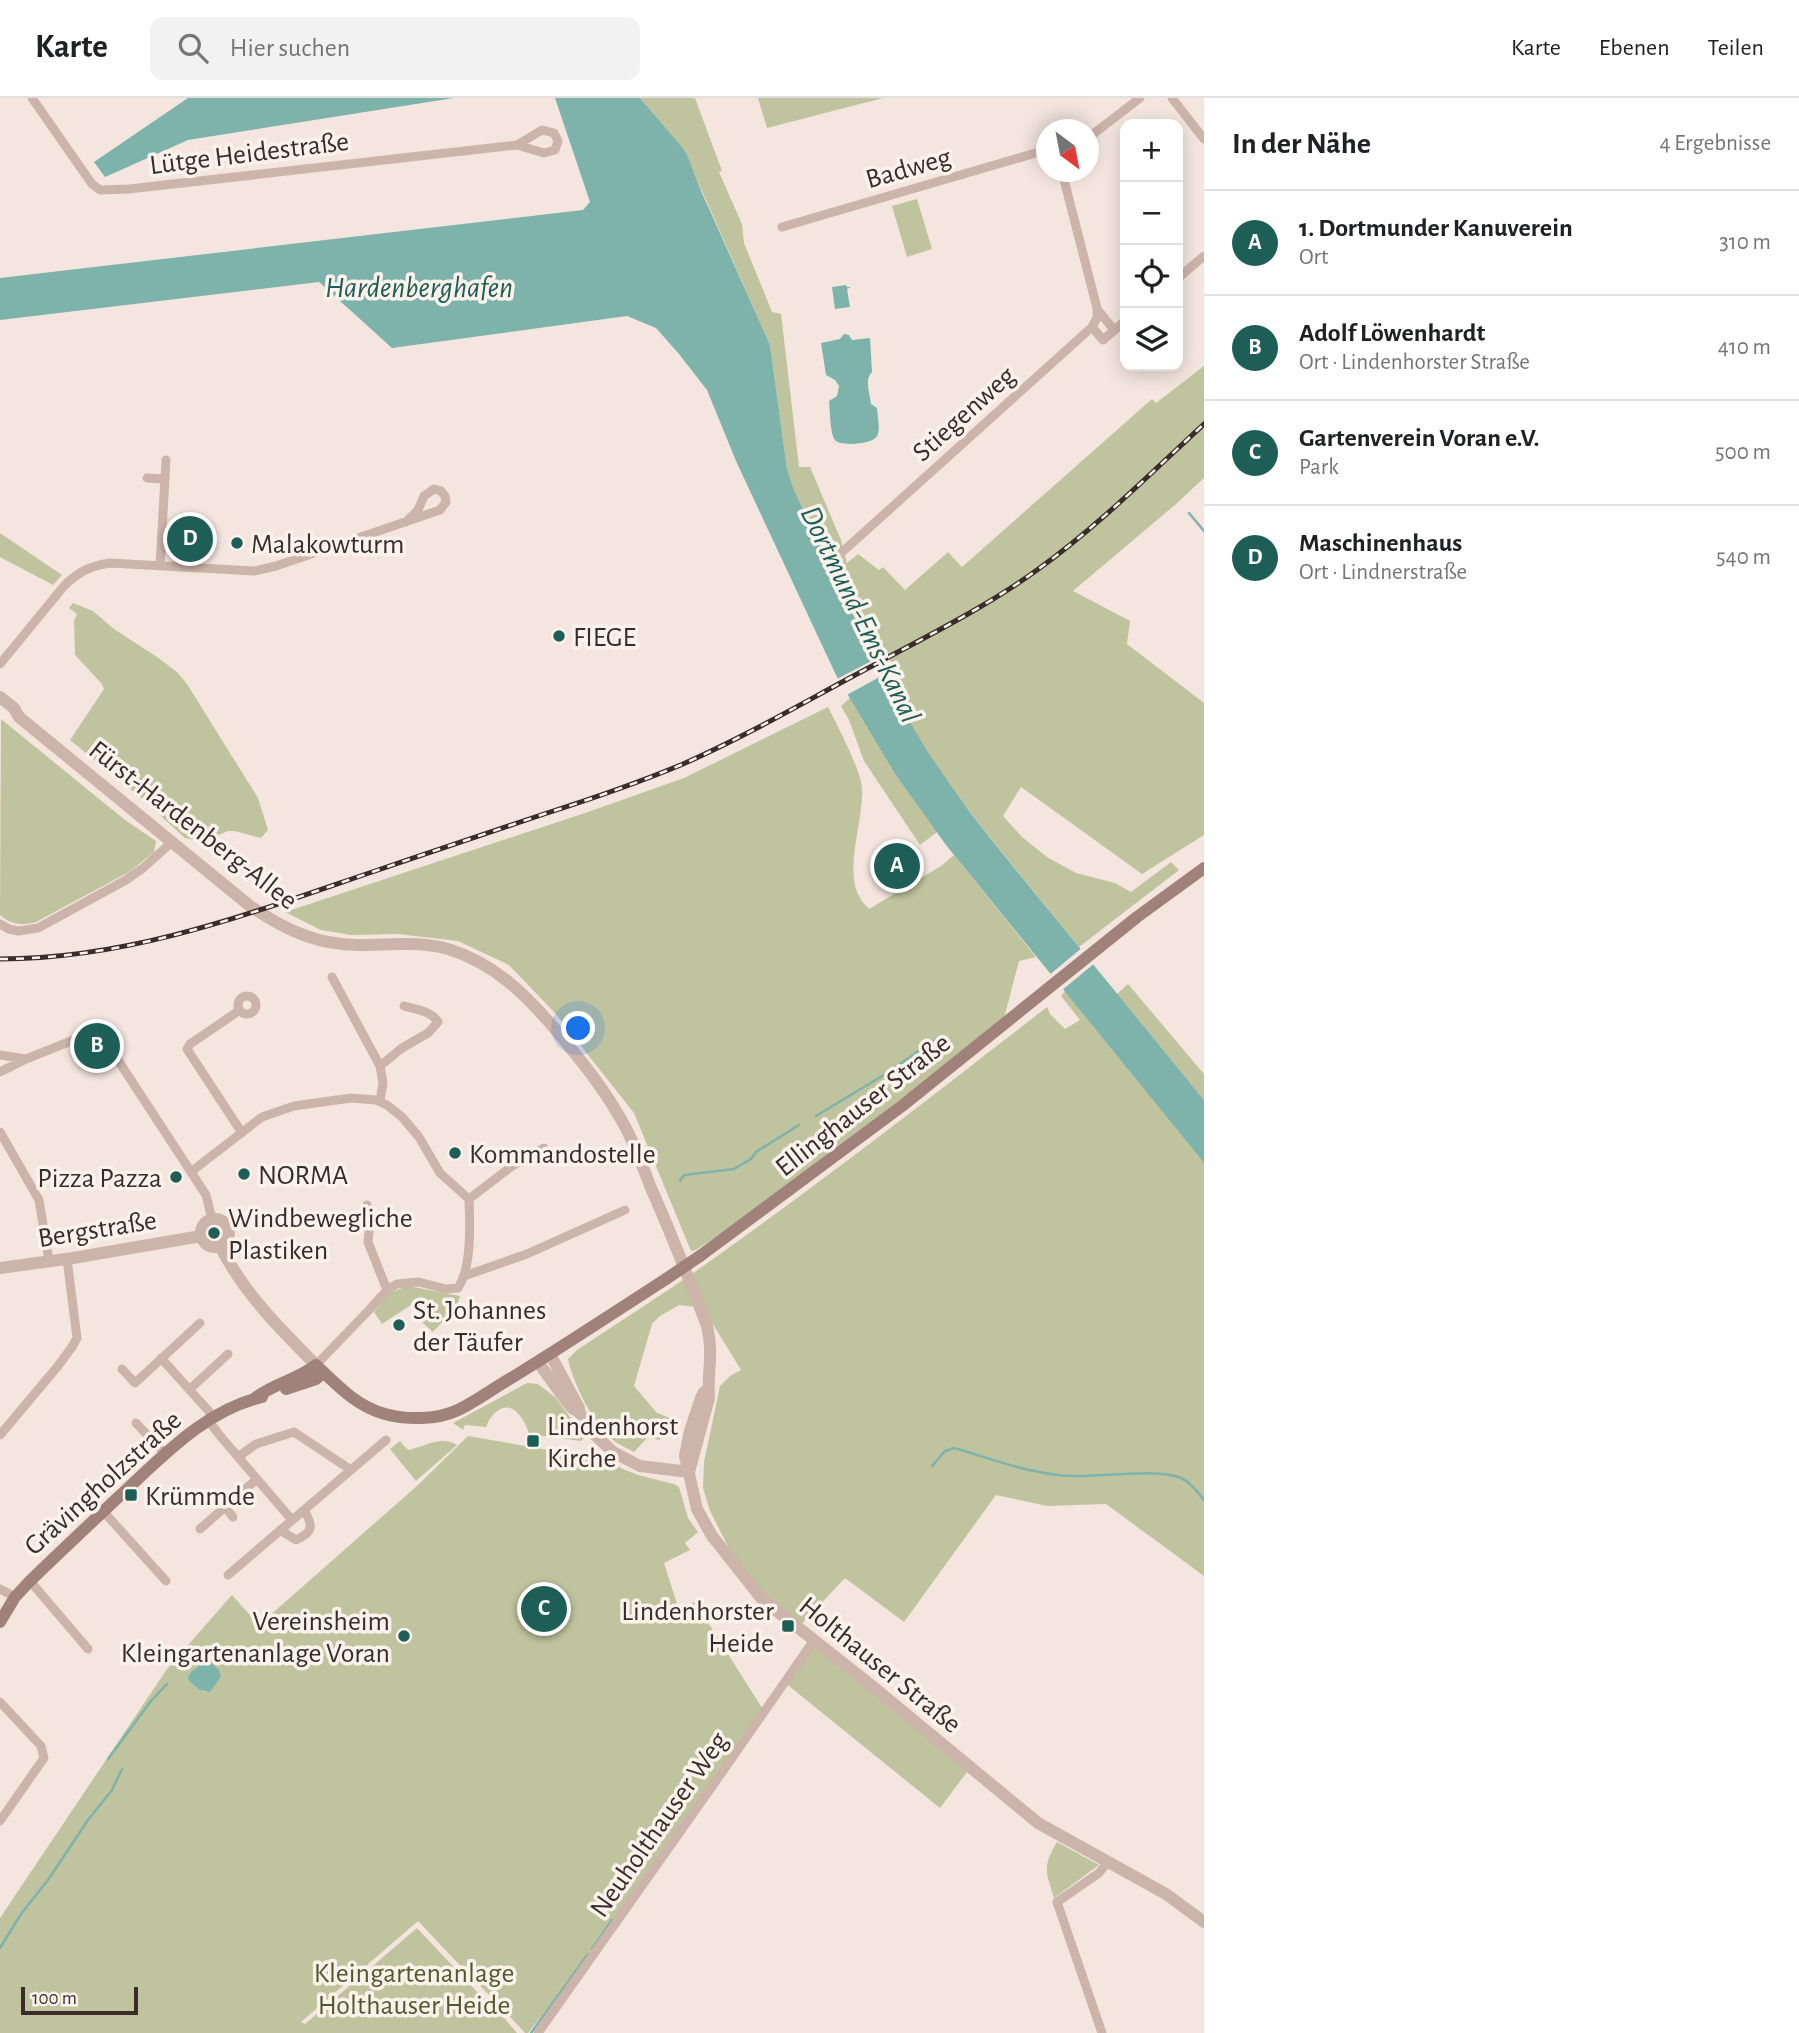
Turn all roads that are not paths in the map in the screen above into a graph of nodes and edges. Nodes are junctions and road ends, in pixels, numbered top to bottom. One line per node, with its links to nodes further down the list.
1 (32, 98): 6 (street, Lütge Heidestraße)
2 (1140, 98): 4 (street)
3 (1172, 98): 5 (street)
4 (1099, 130)
5 (1204, 139)
6 (517, 145)
7 (1036, 153): 9 (street, Badweg)
8 (1065, 182): 12 (street)
9 (782, 227)
10 (1204, 256): 11 (street)
11 (1183, 274)
12 (1097, 309): 14 (street); 15 (street)
13 (1120, 325): 15 (street)
14 (1092, 327): 15 (street); 20 (street, Stiegenweg)
15 (1114, 330)
16 (166, 460): 18 (street)
17 (146, 478): 18 (street)
18 (165, 479): 21 (street)
19 (406, 522): 21 (street)
20 (841, 554)
21 (160, 566): 22 (street)
22 (0, 664)
23 (0, 697): 25 (street, Fürst-Hardenberg-Allee)
24 (0, 707): 25 (street, Fürst-Hardenberg-Allee)
25 (19, 718): 26 (street, Fürst-Hardenberg-Allee)
26 (172, 842): 28 (street); 68 (street, Fürst-Hardenberg-Allee)
27 (1204, 868): 54 (main road, Ellinghauser Straße, bridge)
28 (4, 926)
29 (332, 976): 34 (street)
30 (404, 1006): 34 (street)
31 (240, 1010): 38 (street)
32 (0, 1055): 33 (street)
33 (26, 1059): 35 (street); 40 (street)
34 (380, 1066): 36 (street)
35 (0, 1072)
36 (380, 1101): 38 (street); 41 (street)
37 (0, 1132): 48 (street)
38 (242, 1133): 40 (street)
39 (544, 1148): 41 (street)
40 (192, 1171): 44 (street)
41 (469, 1199): 50 (street)
42 (366, 1205): 51 (street)
43 (625, 1210): 50 (street)
44 (212, 1219): 45 (street); 46 (street)
45 (201, 1236): 46 (street); 47 (street, Bergstraße)
46 (220, 1246): 58 (street)
47 (67, 1259): 48 (street, Bergstraße); 63 (street)
48 (49, 1261): 49 (street, Bergstraße)
49 (0, 1268)
50 (464, 1276): 51 (street)
51 (387, 1290): 58 (street)
52 (200, 1323): 55 (street)
53 (228, 1354): 59 (street)
54 (550, 1354): 56 (main road, Ellinghauser Straße); 60 (street)
55 (162, 1358): 57 (street); 59 (street)
56 (538, 1362): 58 (main road); 60 (street)
57 (122, 1369)
58 (320, 1369): 61 (main road, Grävingholzstraße)
59 (190, 1389): 61 (street)
60 (579, 1412): 68 (street)
61 (211, 1418): 65 (main road, Grävingholzstraße); 66 (street)
62 (136, 1423): 65 (street)
63 (0, 1436)
64 (386, 1440): 67 (street)
65 (165, 1454): 72 (main road, Grävingholzstraße)
66 (238, 1457): 67 (street); 69 (street)
67 (351, 1470): 71 (street)
68 (689, 1472): 83 (street, Holthauser Straße)
69 (257, 1479): 70 (street); 74 (street)
70 (225, 1507): 73 (street); 75 (street)
71 (304, 1510): 74 (street); 76 (street)
72 (103, 1511): 78 (main road, Grävingholzstraße); 79 (street)
73 (233, 1517)
74 (292, 1520): 76 (street)
75 (200, 1529)
76 (280, 1530): 77 (street)
77 (228, 1575)
78 (30, 1581): 81 (main road, Grävingholzstraße); 84 (street)
79 (166, 1581)
80 (0, 1589): 81 (street)
81 (15, 1597): 82 (main road, Grävingholzstraße)
82 (0, 1622)
83 (814, 1640): 87 (street, Holthauser Straße); 89 (street, Neuholthauser Weg)
84 (88, 1649)
85 (0, 1702): 86 (street)
86 (0, 1821)
87 (1108, 1862): 88 (street, Holthauser Straße); 90 (street)
88 (1204, 1922)
89 (538, 2033)
90 (1102, 2033)

